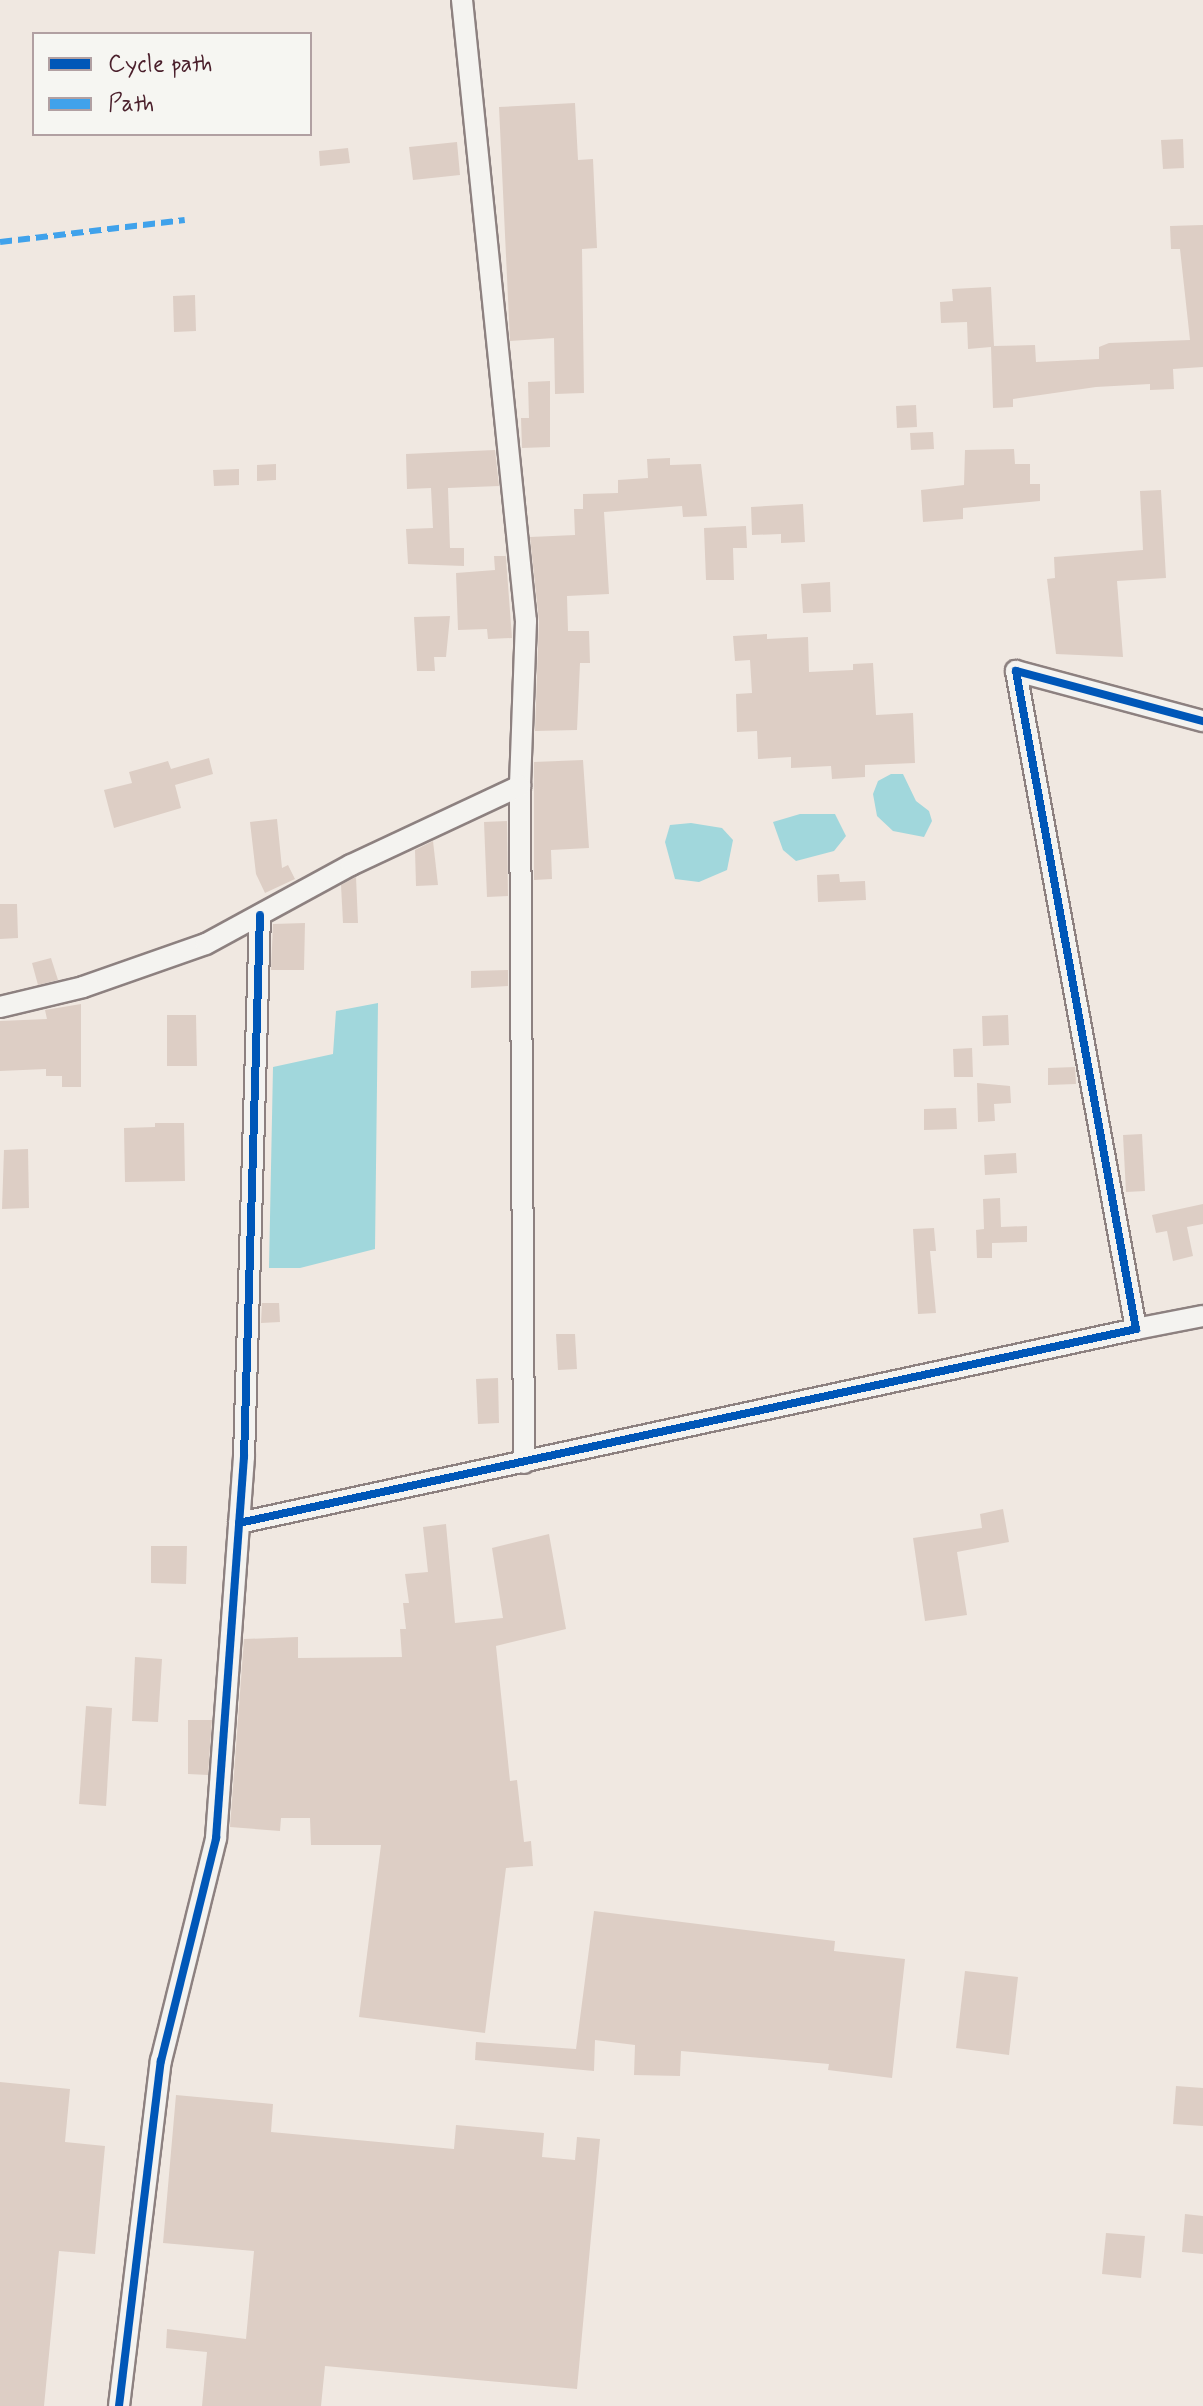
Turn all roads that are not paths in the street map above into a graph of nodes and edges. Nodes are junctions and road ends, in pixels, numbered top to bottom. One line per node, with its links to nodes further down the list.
1 (462, 0): 3 (street)
2 (1203, 721): 7 (street)
3 (520, 786): 4 (street); 8 (street)
4 (260, 915): 5 (street); 9 (street)
5 (0, 1007)
6 (1203, 1316): 7 (street)
7 (1136, 1329): 8 (street)
8 (524, 1463): 9 (street)
9 (239, 1523): 10 (street)
10 (119, 2406)

